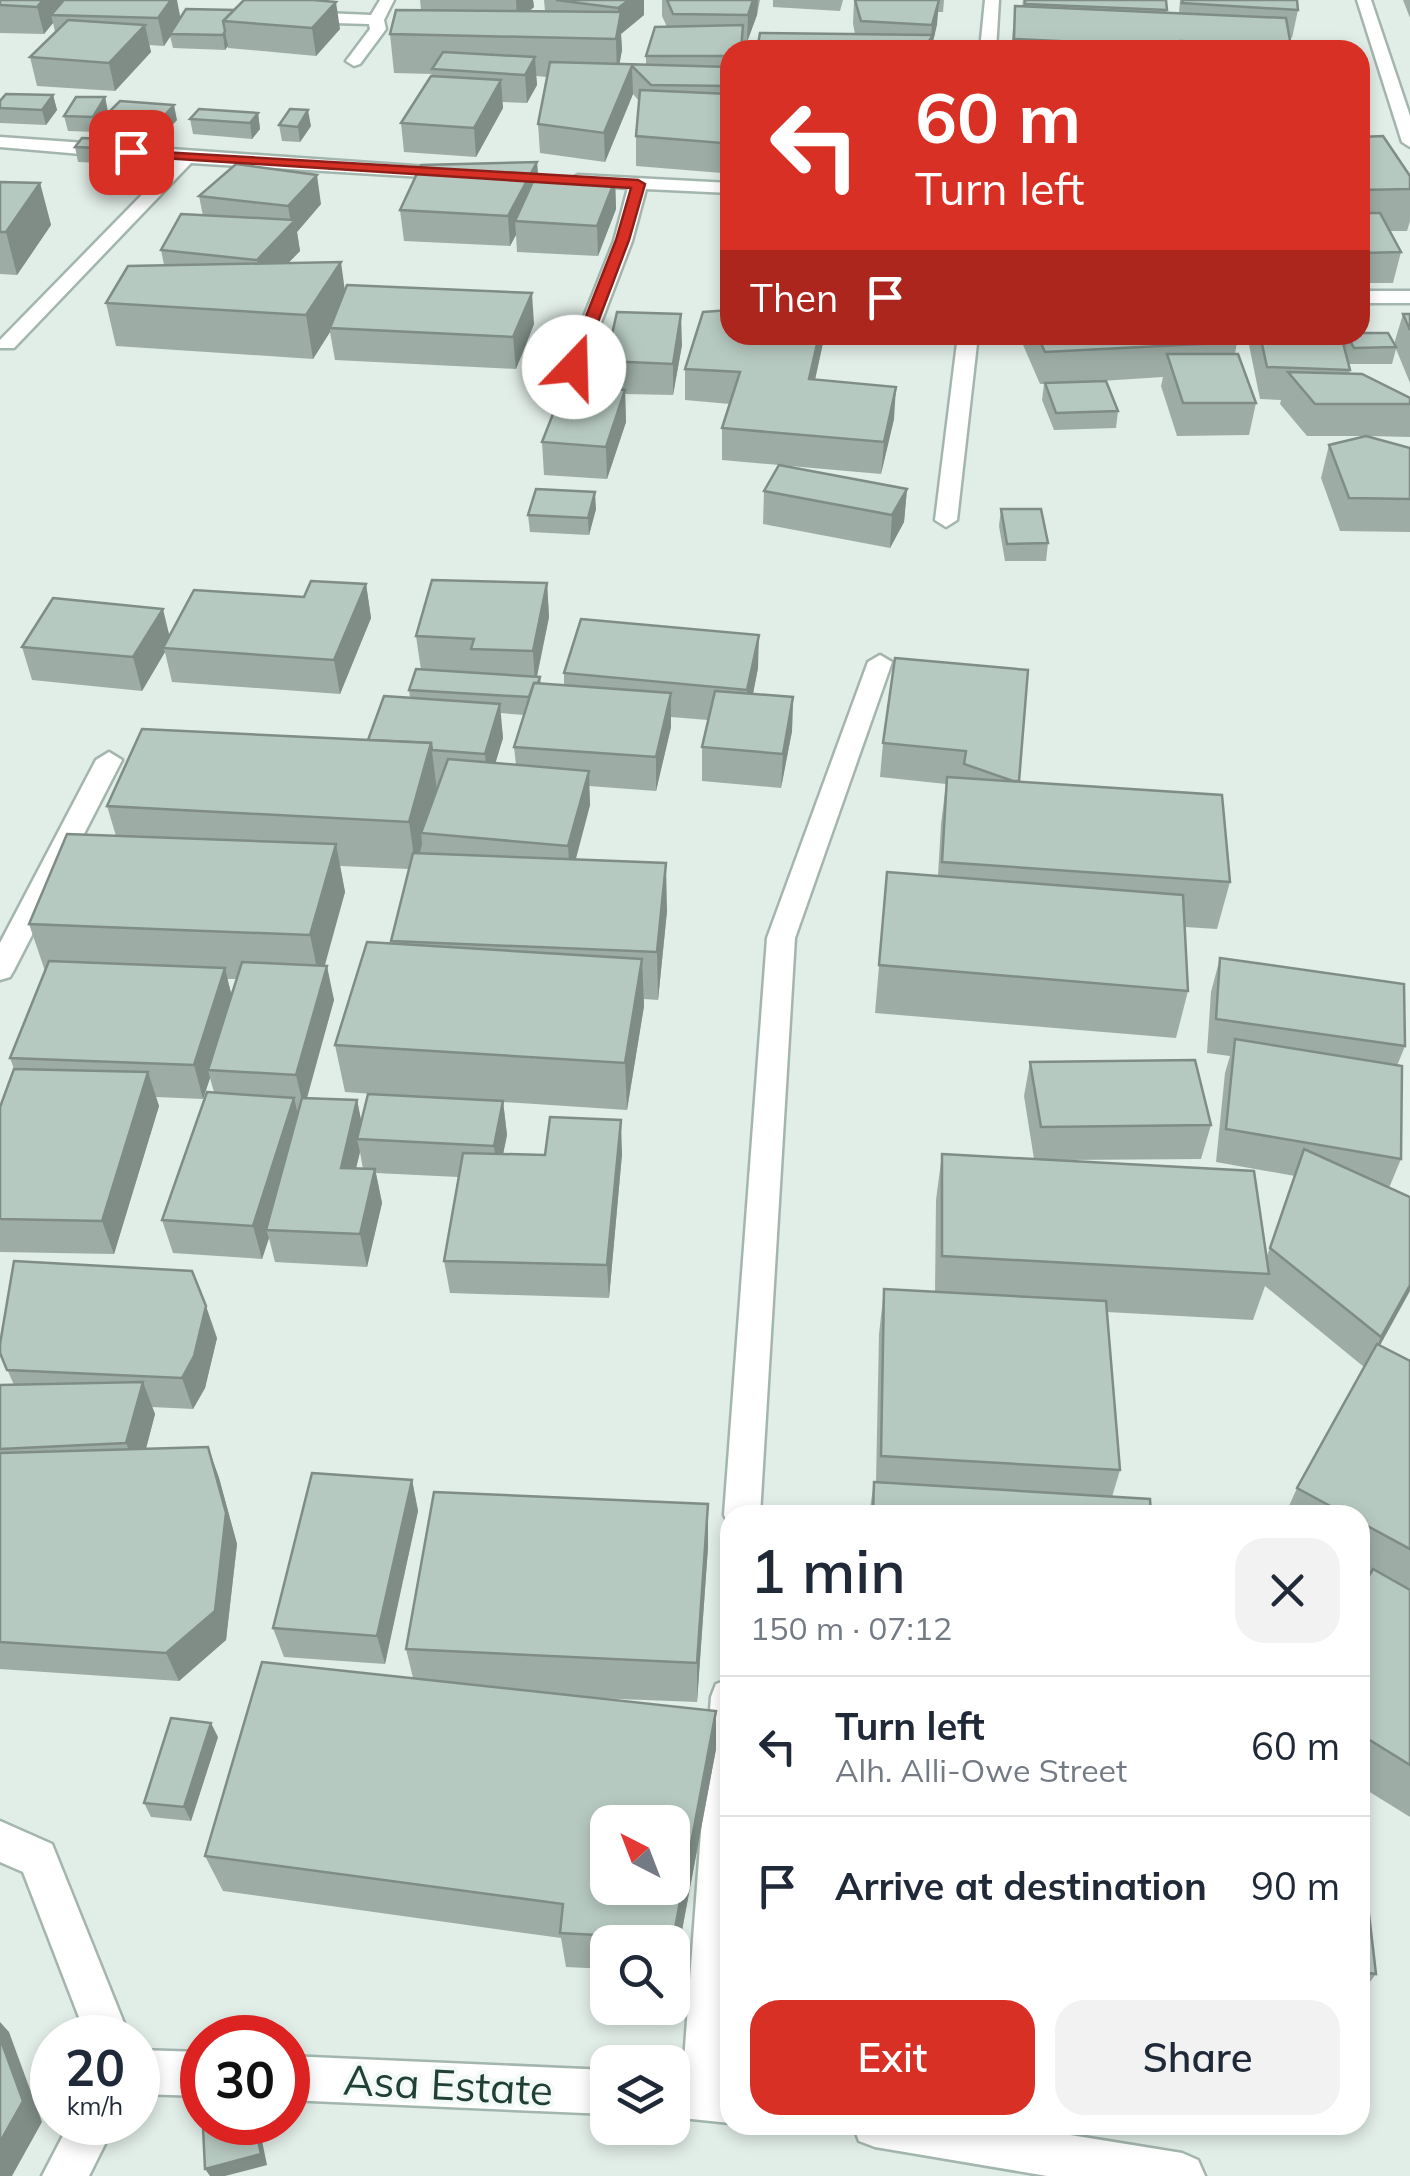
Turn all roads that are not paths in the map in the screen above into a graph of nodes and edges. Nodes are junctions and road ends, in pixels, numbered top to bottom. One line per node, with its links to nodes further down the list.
1 (387, 0): 5 (street)
2 (992, 0): 7 (street)
3 (1364, 0): 10 (street)
4 (276, 16): 5 (street)
5 (377, 24): 6 (street); 8 (street)
6 (397, 30)
7 (989, 40)
8 (354, 61)
9 (0, 142): 11 (street)
10 (1410, 142)
11 (187, 158): 12 (street); 18 (street)
12 (467, 174)
13 (567, 180): 14 (street)
14 (638, 184): 15 (street); 20 (street)
15 (720, 188)
16 (1410, 296): 17 (street)
17 (1370, 297)
18 (8, 344)
19 (967, 345): 21 (street)
20 (574, 367)
21 (946, 520)
22 (880, 662): 25 (street)
23 (109, 760): 24 (street)
24 (0, 970)
25 (743, 1505)
26 (720, 1841): 31 (street)
27 (0, 1842): 28 (street)
28 (99, 2015)
29 (310, 2079): 30 (street, Asa Estate)
30 (590, 2091)
31 (702, 2098)
32 (935, 2135): 35 (street)
33 (82, 2145): 34 (street)
34 (66, 2176)
35 (1182, 2176)

